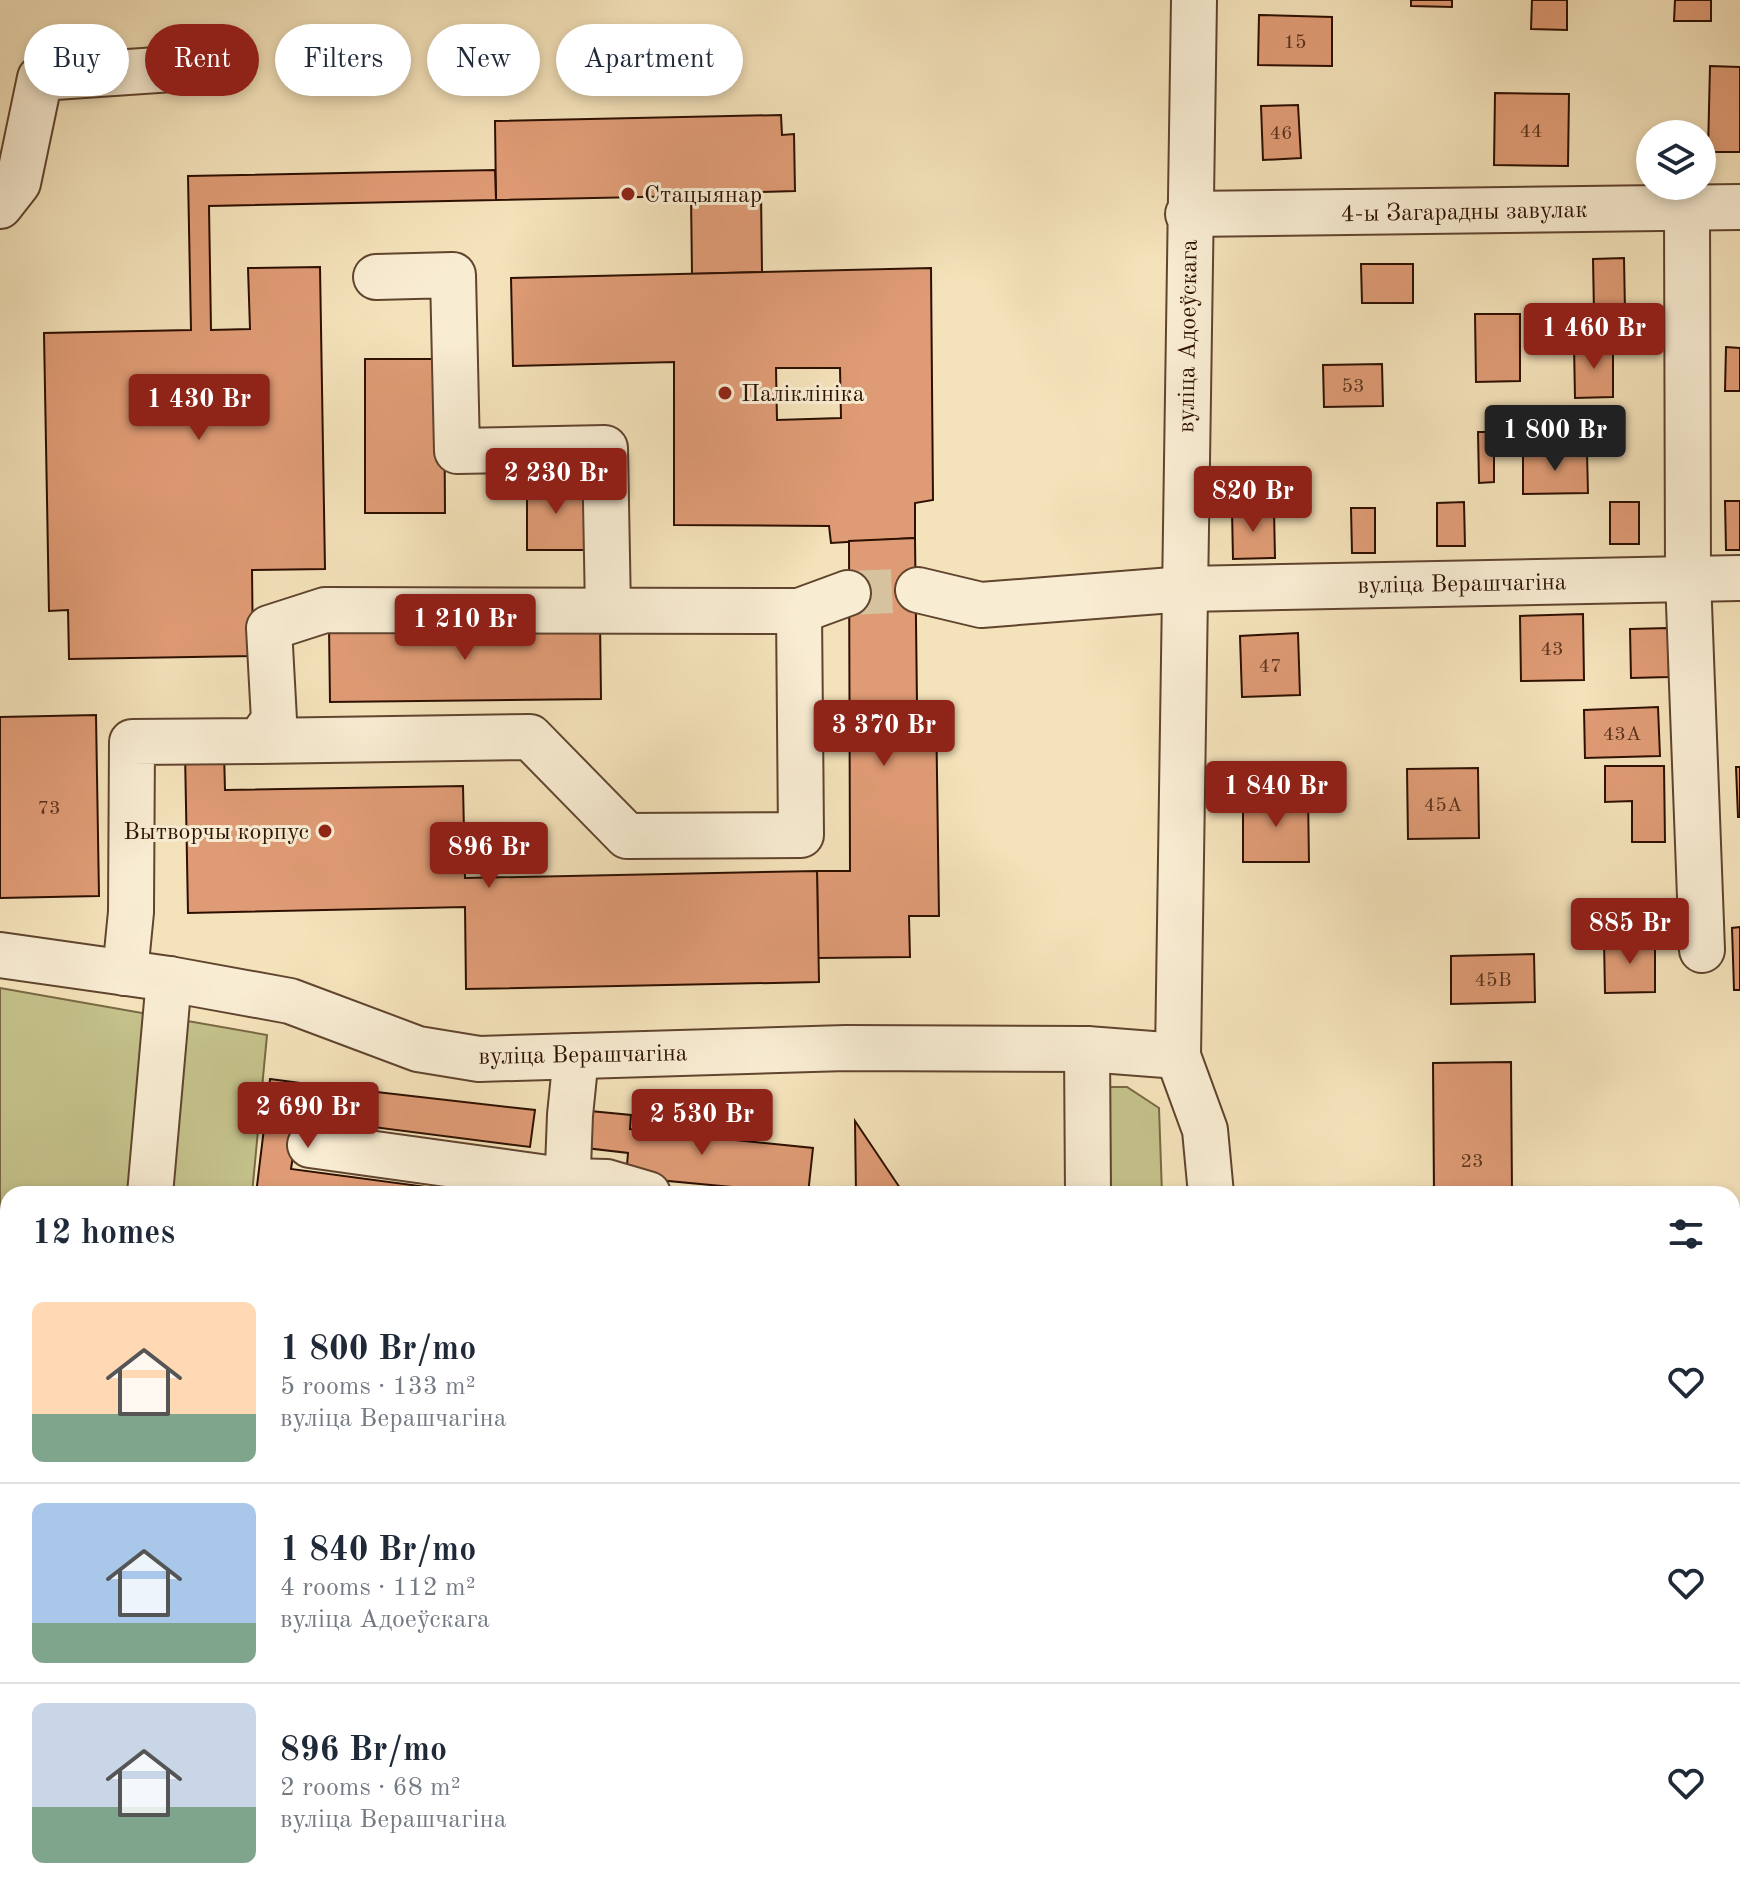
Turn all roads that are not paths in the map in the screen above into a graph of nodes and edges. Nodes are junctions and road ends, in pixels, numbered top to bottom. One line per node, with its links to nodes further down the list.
1 (1194, 0): 6 (street, вуліца Адоеўскага)
2 (145, 71): 3 (street)
3 (0, 206)
4 (1740, 207): 5 (street, 4-ы Загарадны завулак)
5 (1687, 208): 6 (street, 4-ы Загарадны завулак); 8 (street)
6 (1188, 214): 10 (street, вуліца Адоеўскага)
7 (376, 277): 13 (street)
8 (1688, 578): 9 (street, вуліца Верашчагіна); 10 (street, вуліца Верашчагіна); 16 (street)
9 (1740, 578)
10 (1185, 589): 11 (street, вуліца Верашчагіна); 22 (street, вуліца Адоеўскага)
11 (918, 590)
12 (848, 593): 14 (street)
13 (608, 610): 14 (street); 15 (street)
14 (799, 611): 15 (street)
15 (259, 741): 18 (street)
16 (1702, 950)
17 (0, 955): 18 (street, вуліца Верашчагіна)
18 (125, 973): 19 (street, вуліца Верашчагіна)
19 (169, 979): 21 (street, вуліца Верашчагіна); 24 (street)
20 (1087, 1049): 21 (street, вуліца Верашчагіна); 22 (street, вуліца Верашчагіна); 29 (street)
21 (576, 1056): 26 (street)
22 (1178, 1056): 30 (street)
23 (310, 1145): 25 (street)
24 (151, 1186)
25 (556, 1186)
26 (568, 1186)
27 (581, 1186): 28 (street)
28 (621, 1186)
29 (1088, 1186)
30 (1210, 1186)

